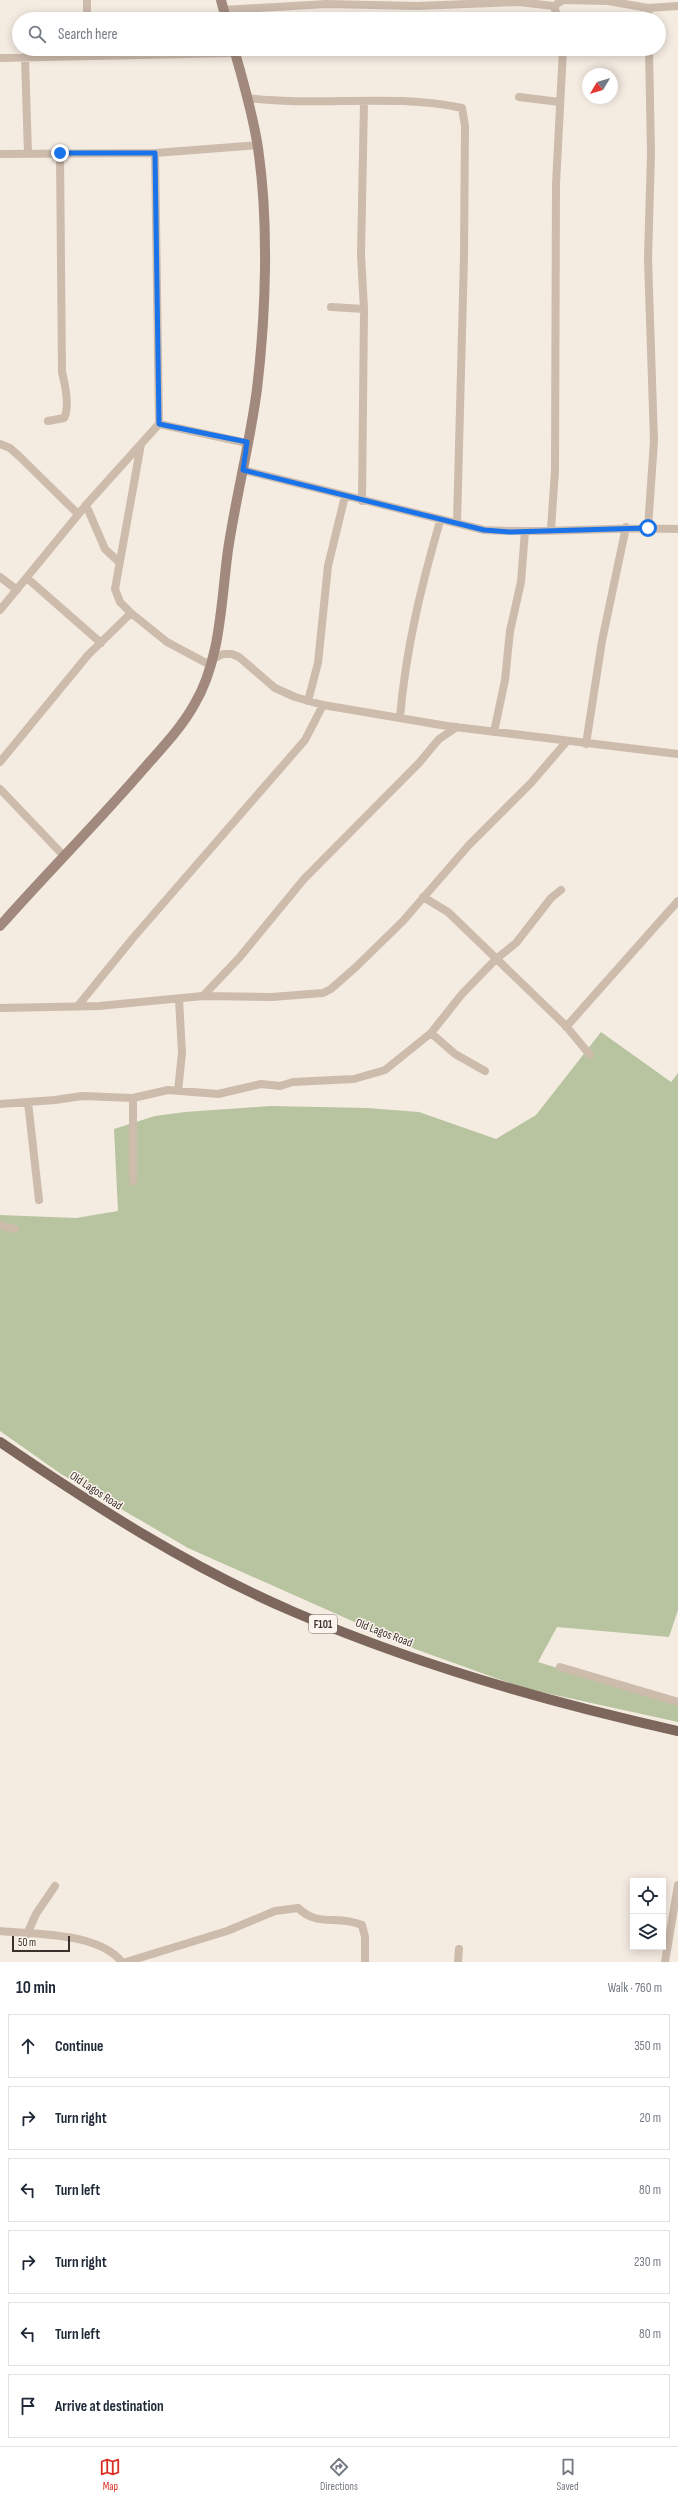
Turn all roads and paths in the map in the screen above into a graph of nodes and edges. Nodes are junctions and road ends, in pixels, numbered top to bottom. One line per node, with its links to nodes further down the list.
1 (87, 0): 10 (street)
2 (220, 0): 11 (street)
3 (608, 0): 7 (street); 9 (street)
4 (519, 1): 6 (street); 7 (street)
5 (327, 2): 6 (street); 12 (street)
6 (417, 3)
7 (554, 6): 13 (street)
8 (678, 6): 9 (street)
9 (648, 8): 14 (street)
10 (88, 12)
11 (223, 12)
12 (248, 12)
13 (556, 12)
14 (648, 12)
15 (38, 56): 19 (street)
16 (236, 56): 22 (street)
17 (563, 56): 24 (street)
18 (649, 56): 45 (street)
19 (25, 57): 20 (street); 29 (street)
20 (0, 58)
21 (519, 97): 24 (street)
22 (247, 98): 23 (street); 25 (street)
23 (364, 102): 31 (street); 43 (street)
24 (560, 102): 46 (street)
25 (258, 146): 27 (street); 34 (street)
26 (60, 153): 27 (street); 29 (street); 32 (street)
27 (155, 153): 33 (street)
28 (0, 154): 29 (street)
29 (28, 154)
30 (331, 307): 31 (street)
31 (364, 309): 39 (street)
32 (48, 420)
33 (159, 424): 34 (street); 35 (street)
34 (247, 442): 37 (street)
35 (141, 443): 40 (street); 49 (street)
36 (0, 444): 41 (street)
37 (243, 470): 38 (street); 56 (street)
38 (345, 496): 39 (street); 57 (street)
39 (362, 501): 42 (street)
40 (86, 505): 41 (street); 49 (street)
41 (78, 514): 51 (street)
42 (440, 521): 43 (street); 59 (street)
43 (457, 524): 48 (street)
44 (626, 527): 45 (street); 46 (street); 65 (street)
45 (648, 528): 47 (street)
46 (551, 529): 48 (street)
47 (678, 529)
48 (524, 531): 62 (street)
49 (119, 562): 54 (street)
50 (0, 577): 52 (street)
51 (28, 578): 52 (street); 55 (street)
52 (17, 590): 53 (street)
53 (0, 610)
54 (131, 613): 55 (street); 56 (street)
55 (100, 643): 67 (street)
56 (211, 663): 57 (street); 69 (street)
57 (308, 701): 58 (street)
58 (323, 705): 59 (street); 79 (street)
59 (400, 717): 60 (street)
60 (437, 724): 61 (street); 63 (street)
61 (457, 727): 62 (street); 63 (street)
62 (494, 732): 64 (street)
63 (439, 739): 75 (street)
64 (567, 741): 65 (street); 71 (street)
65 (586, 744): 66 (street)
66 (678, 754)
67 (0, 762)
68 (0, 789): 69 (street)
69 (64, 856): 73 (street)
70 (562, 890): 74 (street)
71 (423, 897): 74 (street); 76 (street)
72 (678, 901): 81 (street)
73 (0, 926)
74 (496, 959): 81 (street); 82 (street)
75 (220, 980): 76 (street); 77 (street)
76 (220, 995): 77 (street)
77 (203, 996): 78 (street)
78 (179, 999): 79 (street); 85 (street)
79 (77, 1007): 80 (street)
80 (0, 1008)
81 (566, 1027): 83 (street)
82 (431, 1034): 84 (street); 85 (street)
83 (590, 1055)
84 (485, 1071)
85 (178, 1091): 86 (street)
86 (133, 1098): 87 (street); 89 (street)
87 (28, 1102): 88 (street); 90 (street)
88 (0, 1104)
89 (133, 1182)
90 (39, 1200)
91 (0, 1225): 92 (street)
92 (15, 1229)
93 (0, 1442): 96 (main road, Old Lagos Road / F101)
94 (560, 1667): 95 (street)
95 (678, 1702)
96 (678, 1731)
97 (678, 1885): 106 (street)
98 (55, 1886): 100 (street)
99 (0, 1931): 100 (street)
100 (27, 1934): 102 (street)
101 (459, 1949): 105 (street)
102 (122, 1962)
103 (126, 1962): 104 (street)
104 (364, 1962)
105 (458, 1962)
106 (665, 1962)

